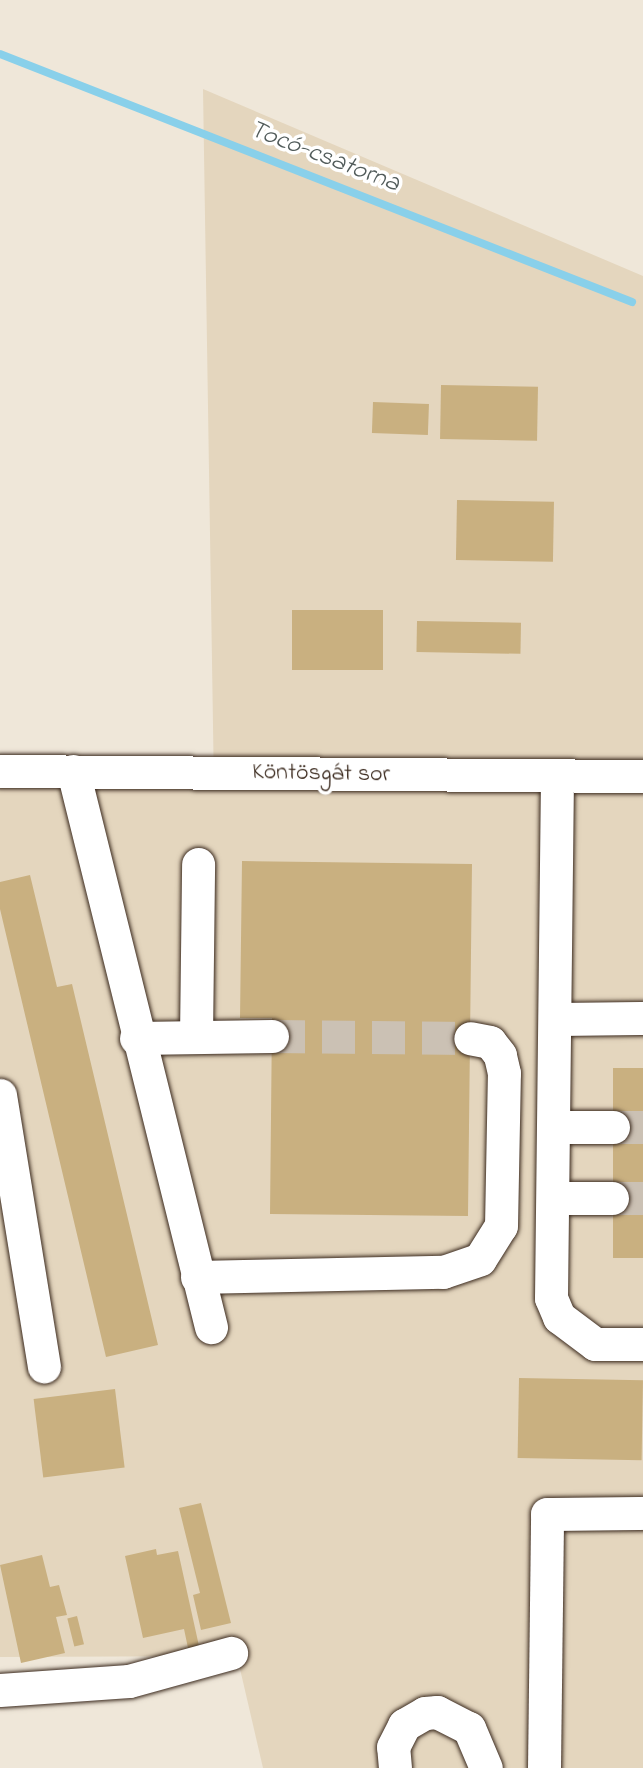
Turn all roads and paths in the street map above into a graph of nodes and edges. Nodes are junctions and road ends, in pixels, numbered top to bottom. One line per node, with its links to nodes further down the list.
1 (0, 771): 2 (street, Köntösgát sor)
2 (73, 771): 4 (street, Köntösgát sor); 10 (street)
3 (643, 776): 4 (street, Köntösgát sor)
4 (556, 777): 7 (street)
5 (198, 864): 9 (street)
6 (643, 1018): 7 (street)
7 (555, 1019): 13 (street)
8 (272, 1035): 9 (street)
9 (196, 1037): 10 (street)
10 (136, 1038): 18 (street)
11 (470, 1038): 18 (street)
12 (0, 1095): 17 (street)
13 (554, 1127): 14 (street); 15 (street)
14 (613, 1127)
15 (553, 1198): 16 (street); 20 (street)
16 (612, 1198)
17 (14, 1268): 21 (street)
18 (197, 1277): 19 (street)
19 (211, 1328)
20 (643, 1344)
21 (44, 1366)
22 (643, 1513): 27 (street)
23 (231, 1653): 24 (street)
24 (0, 1690)
25 (395, 1768): 26 (street)
26 (486, 1768)
27 (544, 1768)

